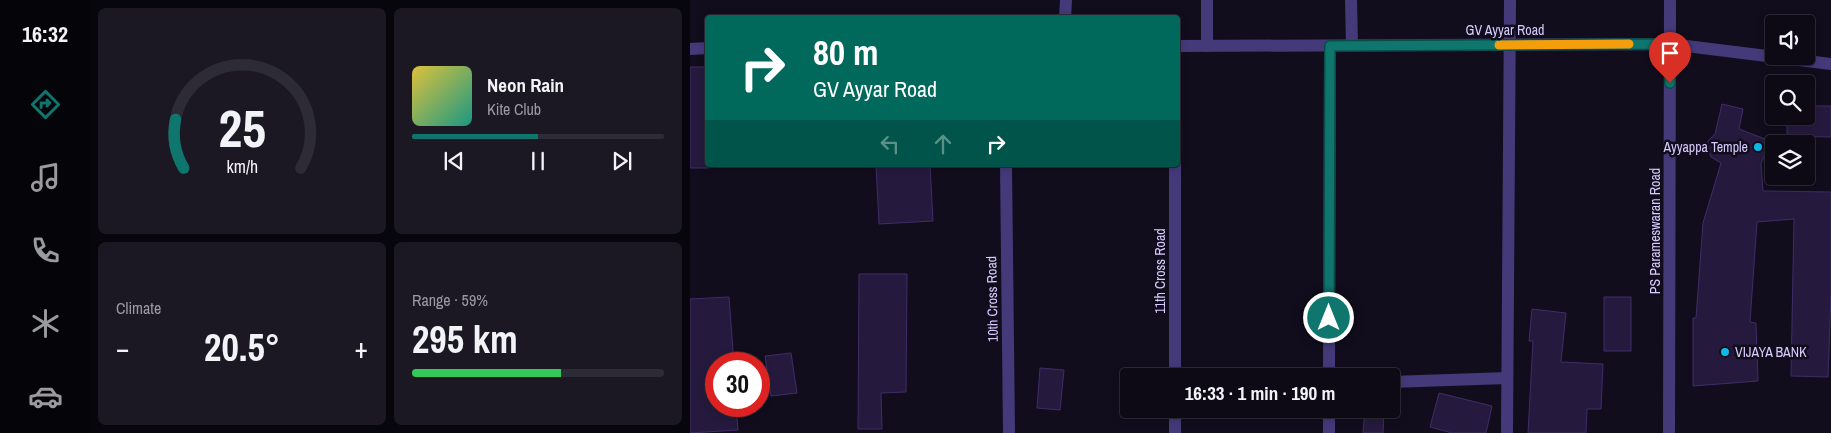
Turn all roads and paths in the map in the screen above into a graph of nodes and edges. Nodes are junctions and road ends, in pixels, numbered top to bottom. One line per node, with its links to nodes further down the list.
1 (1066, 0): 6 (street)
2 (1207, 0): 11 (street)
3 (1351, 0): 8 (street)
4 (1510, 0): 9 (street)
5 (1670, 0): 7 (street, PS Parameswaran Road)
6 (1066, 15)
7 (1670, 44): 9 (street, GV Ayyar Road); 15 (street, GV Ayyar Road); 28 (street, PS Parameswaran Road)
8 (1352, 45): 9 (street, GV Ayyar Road); 12 (street, GV Ayyar Road)
9 (1510, 45): 20 (street)
10 (1180, 46): 11 (street, GV Ayyar Road)
11 (1207, 46): 12 (street, GV Ayyar Road)
12 (1330, 46): 19 (street)
13 (705, 48): 14 (street)
14 (690, 49)
15 (1831, 64)
16 (1006, 167): 24 (street, 10th Cross Road)
17 (1174, 167): 18 (street, 11th Cross Road)
18 (1175, 368)
19 (1329, 368)
20 (1507, 378): 21 (street); 27 (street)
21 (1400, 382)
22 (1175, 418): 25 (street)
23 (1329, 418): 26 (street)
24 (1009, 433)
25 (1176, 433)
26 (1329, 433)
27 (1507, 433)
28 (1669, 433)

